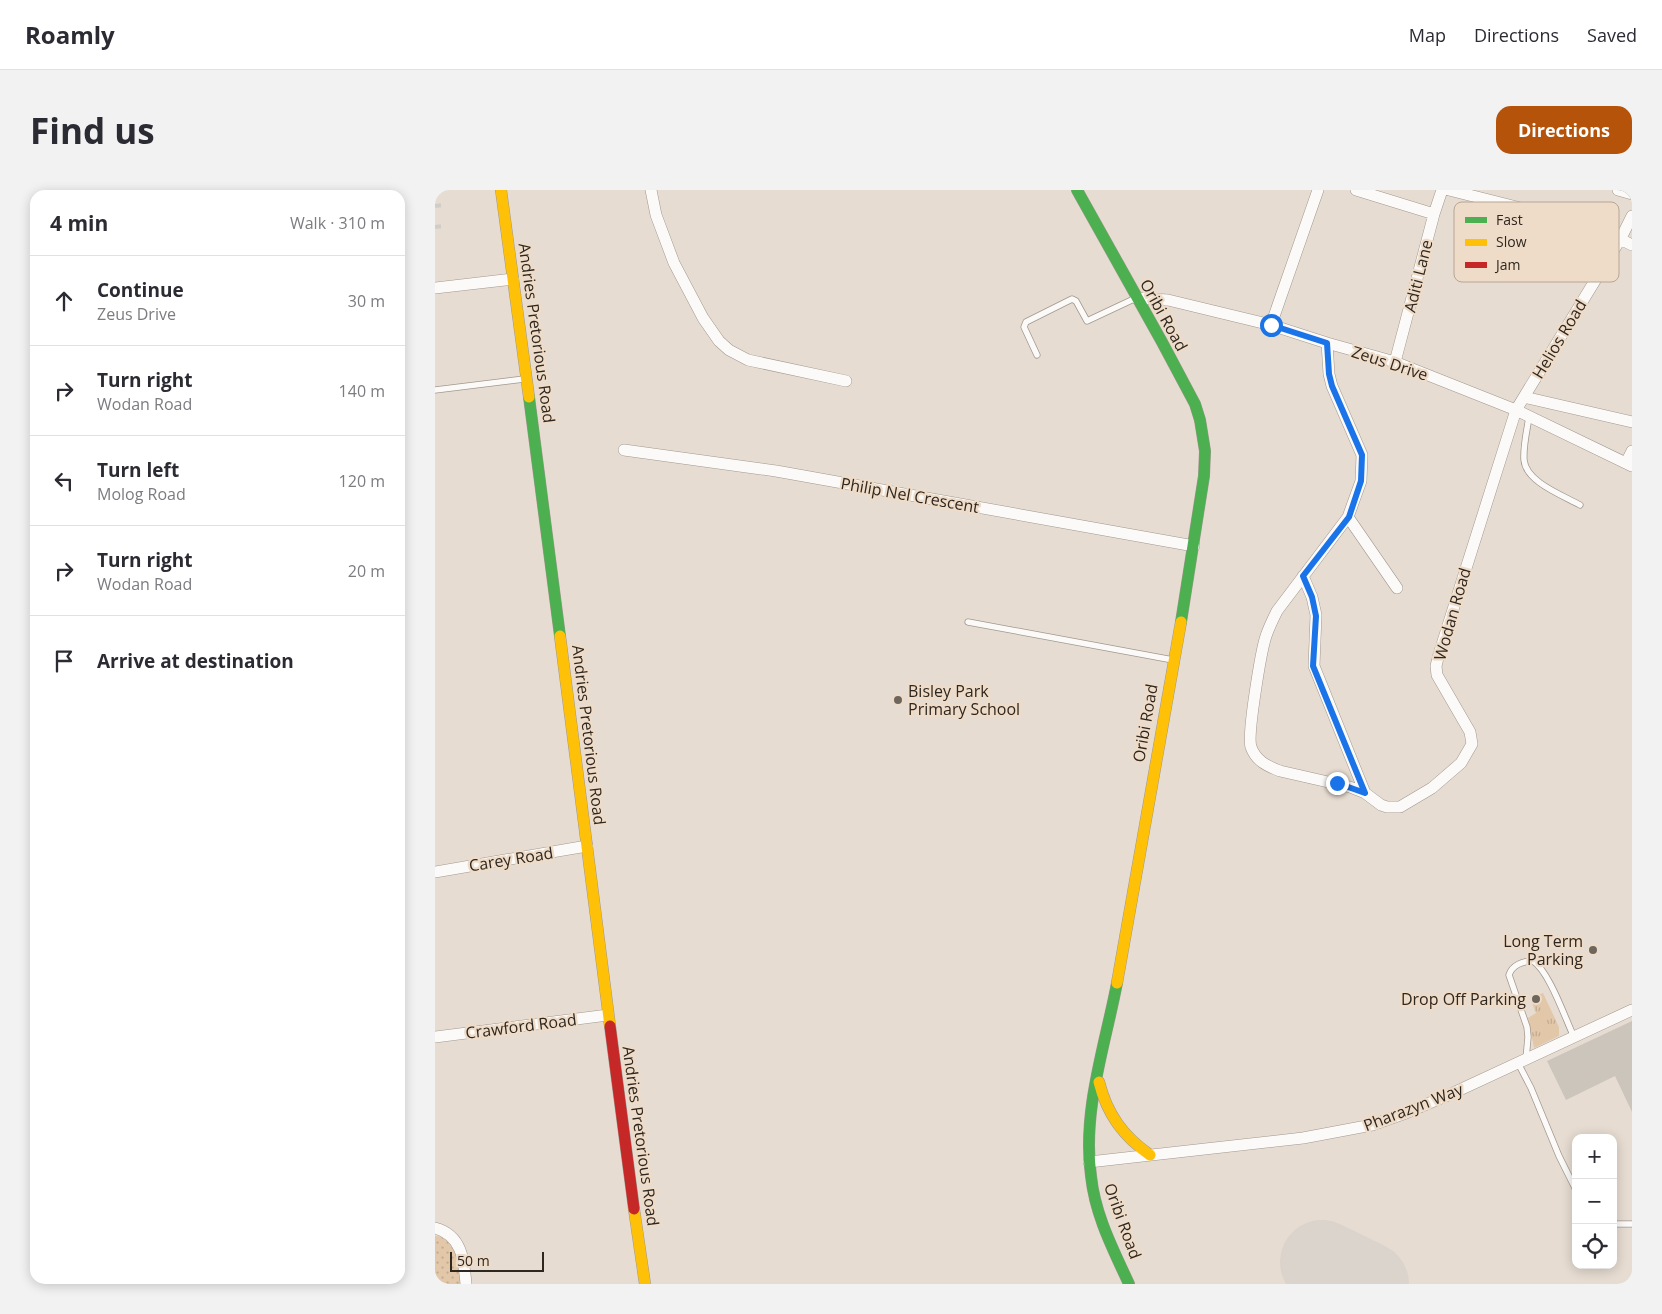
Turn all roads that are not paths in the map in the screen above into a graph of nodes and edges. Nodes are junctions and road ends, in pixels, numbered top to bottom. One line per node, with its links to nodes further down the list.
1 (501, 190): 16 (street, Andries Pretorious Road)
2 (651, 190): 25 (street)
3 (1077, 190): 19 (street, Oribi Road)
4 (1318, 190): 20 (street)
5 (1356, 190): 11 (street)
6 (1442, 190): 11 (street, Aditi Lane)
7 (1449, 190): 10 (street)
8 (1618, 190): 9 (street)
9 (1632, 194)
10 (1497, 202)
11 (1434, 214): 23 (street, Aditi Lane)
12 (1632, 216): 13 (street, Helios Road)
13 (1621, 238): 14 (street, Helios Road); 15 (street)
14 (1619, 241)
15 (1632, 245)
16 (513, 279): 18 (street); 24 (street, Andries Pretorious Road)
17 (1594, 282): 27 (street, Helios Road)
18 (435, 288)
19 (1136, 298): 20 (street, Zeus Drive); 22 (lane); 36 (street, Oribi Road)
20 (1271, 325): 21 (street, Zeus Drive)
21 (1327, 343): 23 (street, Zeus Drive); 35 (street, Wodan Road)
22 (1037, 355)
23 (1395, 362): 28 (street, Zeus Drive)
24 (527, 378): 26 (lane); 42 (street, Andries Pretorious Road)
25 (846, 381)
26 (435, 390)
27 (1524, 397): 28 (street, Helios Road); 30 (street)
28 (1516, 410): 29 (street, Zeus Drive); 41 (street, Wodan Road)
29 (1529, 417): 33 (street, Zeus Drive); 34 (lane)
30 (1632, 422)
31 (624, 450): 36 (street, Philip Nel Crescent)
32 (1632, 451): 33 (street)
33 (1629, 465)
34 (1580, 505)
35 (1349, 517): 37 (street, Wodan Road); 38 (street)
36 (1194, 546): 40 (street, Oribi Road)
37 (1303, 576): 41 (street); 41 (street, Wodan Road)
38 (1397, 588)
39 (968, 622): 40 (lane)
40 (1173, 660): 49 (street, Oribi Road)
41 (1365, 793)
42 (587, 846): 43 (street, Carey Road); 45 (street, Andries Pretorious Road)
43 (435, 872)
44 (1632, 1010): 47 (street, Pharazyn Way)
45 (608, 1015): 46 (street, Crawford Road); 57 (street, Andries Pretorious Road)
46 (435, 1037)
47 (1574, 1037): 48 (street, Pharazyn Way); 48 (lane)
48 (1522, 1061): 50 (street, Pharazyn Way); 52 (lane)
49 (1097, 1078): 50 (street); 51 (street, Oribi Road)
50 (1150, 1155): 51 (street, Pharazyn Way)
51 (1089, 1162): 58 (street, Oribi Road)
52 (1572, 1182)
53 (1617, 1224): 54 (lane)
54 (1632, 1224)
55 (435, 1228): 56 (street)
56 (466, 1284)
57 (645, 1284)
58 (1129, 1284)

